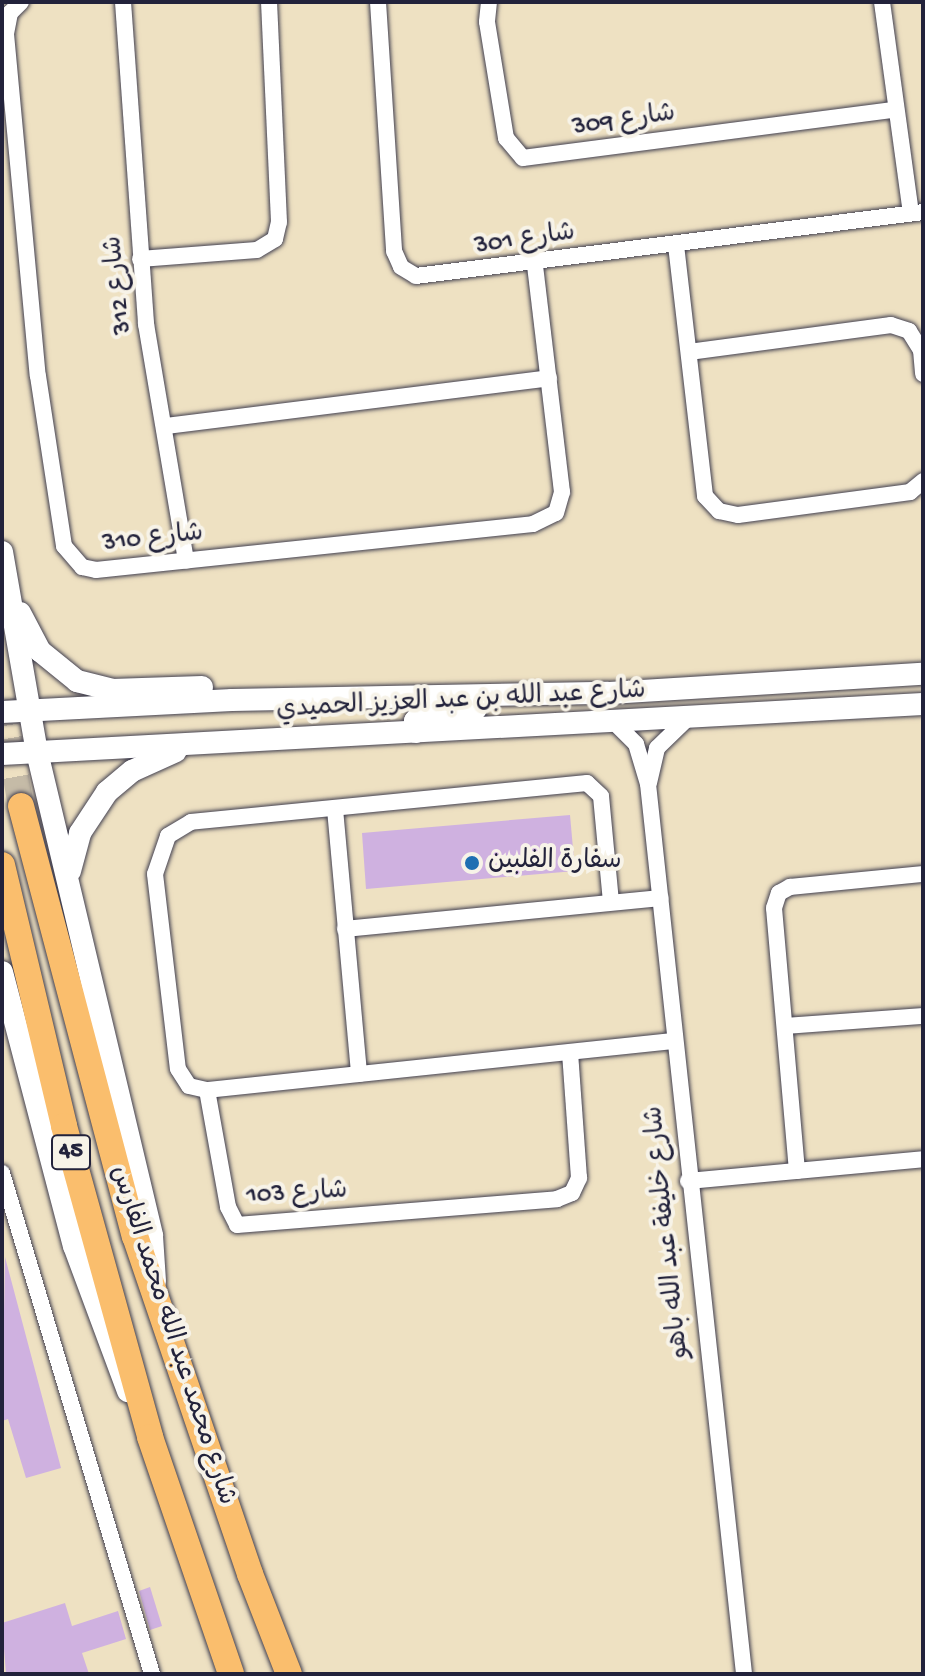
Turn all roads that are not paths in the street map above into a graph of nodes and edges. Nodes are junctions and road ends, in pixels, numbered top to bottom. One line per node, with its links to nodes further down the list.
1 (21, 2): 18 (street, شارع 310)
2 (123, 2): 10 (street, شارع 312)
3 (269, 2): 10 (street)
4 (378, 2): 11 (street, شارع 301)
5 (489, 2): 7 (street, شارع 309)
6 (882, 2): 7 (street)
7 (895, 110): 8 (street)
8 (917, 213): 9 (street, شارع 301)
9 (676, 245): 11 (street, شارع 301); 12 (street)
10 (140, 259): 15 (street, شارع 312)
11 (535, 264): 14 (street, شارع 310)
12 (689, 352): 13 (street); 16 (street)
13 (923, 374)
14 (549, 378): 15 (street); 18 (street, شارع 310)
15 (166, 426): 18 (street, شارع 312)
16 (923, 481)
17 (2, 552): 19 (street)
18 (186, 561)
19 (8, 587): 22 (street); 24 (street)
20 (923, 674): 21 (street, شارع عبد الله بن عبد العزيز الحميدي)
21 (608, 693): 22 (street, شارع عبد الله بن عبد العزيز الحميدي); 28 (street)
22 (319, 698): 24 (street, شارع عبد الله بن عبد العزيز الحميدي)
23 (923, 704): 26 (street, شارع عبد الله بن عبد العزيز الحميدي)
24 (29, 710): 25 (street, شارع عبد الله بن عبد العزيز الحميدي); 30 (street)
25 (2, 712)
26 (687, 719): 27 (street, شارع عبد الله بن عبد العزيز الحميدي); 32 (street, شارع خليفة عبد الله باهو)
27 (615, 723): 28 (street, شارع عبد الله بن عبد العزيز الحميدي); 32 (street, شارع خليفة عبد الله باهو)
28 (416, 732): 29 (street, شارع عبد الله بن عبد العزيز الحميدي)
29 (205, 742): 30 (street, شارع عبد الله بن عبد العزيز الحميدي); 37 (street)
30 (37, 752): 31 (street, شارع عبد الله بن عبد العزيز الحميدي); 37 (street)
31 (2, 754)
32 (648, 784): 38 (street, شارع خليفة عبد الله باهو)
33 (21, 806): 54 (main road, شارع محمد عبد الله محمد الفارس / 45)
34 (335, 809): 39 (street); 40 (street); 47 (street)
35 (2, 865): 55 (main road, شارع محمد عبد الله محمد الفارس / 45)
36 (923, 874): 43 (street)
37 (69, 880): 54 (street)
38 (660, 898): 39 (street); 44 (street, شارع خليفة عبد الله باهو)
39 (611, 902): 40 (street)
40 (345, 929): 46 (street)
41 (2, 972): 55 (street)
42 (923, 1016): 43 (street)
43 (786, 1026): 49 (street)
44 (674, 1041): 45 (street); 51 (street, شارع خليفة عبد الله باهو)
45 (570, 1053): 46 (street); 47 (street, شارع 103)
46 (359, 1074): 47 (street)
47 (207, 1090)
48 (923, 1159): 49 (street)
49 (797, 1171): 51 (street)
50 (2, 1173): 53 (street)
51 (688, 1181): 61 (street, شارع خليفة عبد الله باهو)
52 (2, 1188): 53 (street)
53 (14, 1211): 57 (street)
54 (155, 1286): 56 (main road, شارع محمد عبد الله محمد الفارس / 45)
55 (150, 1437): 58 (main road, شارع محمد عبد الله محمد الفارس / 45)
56 (250, 1574): 59 (main road); 60 (main road, شارع محمد عبد الله محمد الفارس / 45)
57 (152, 1674)
58 (231, 1674)
59 (274, 1674)
60 (289, 1674)
61 (744, 1674)

